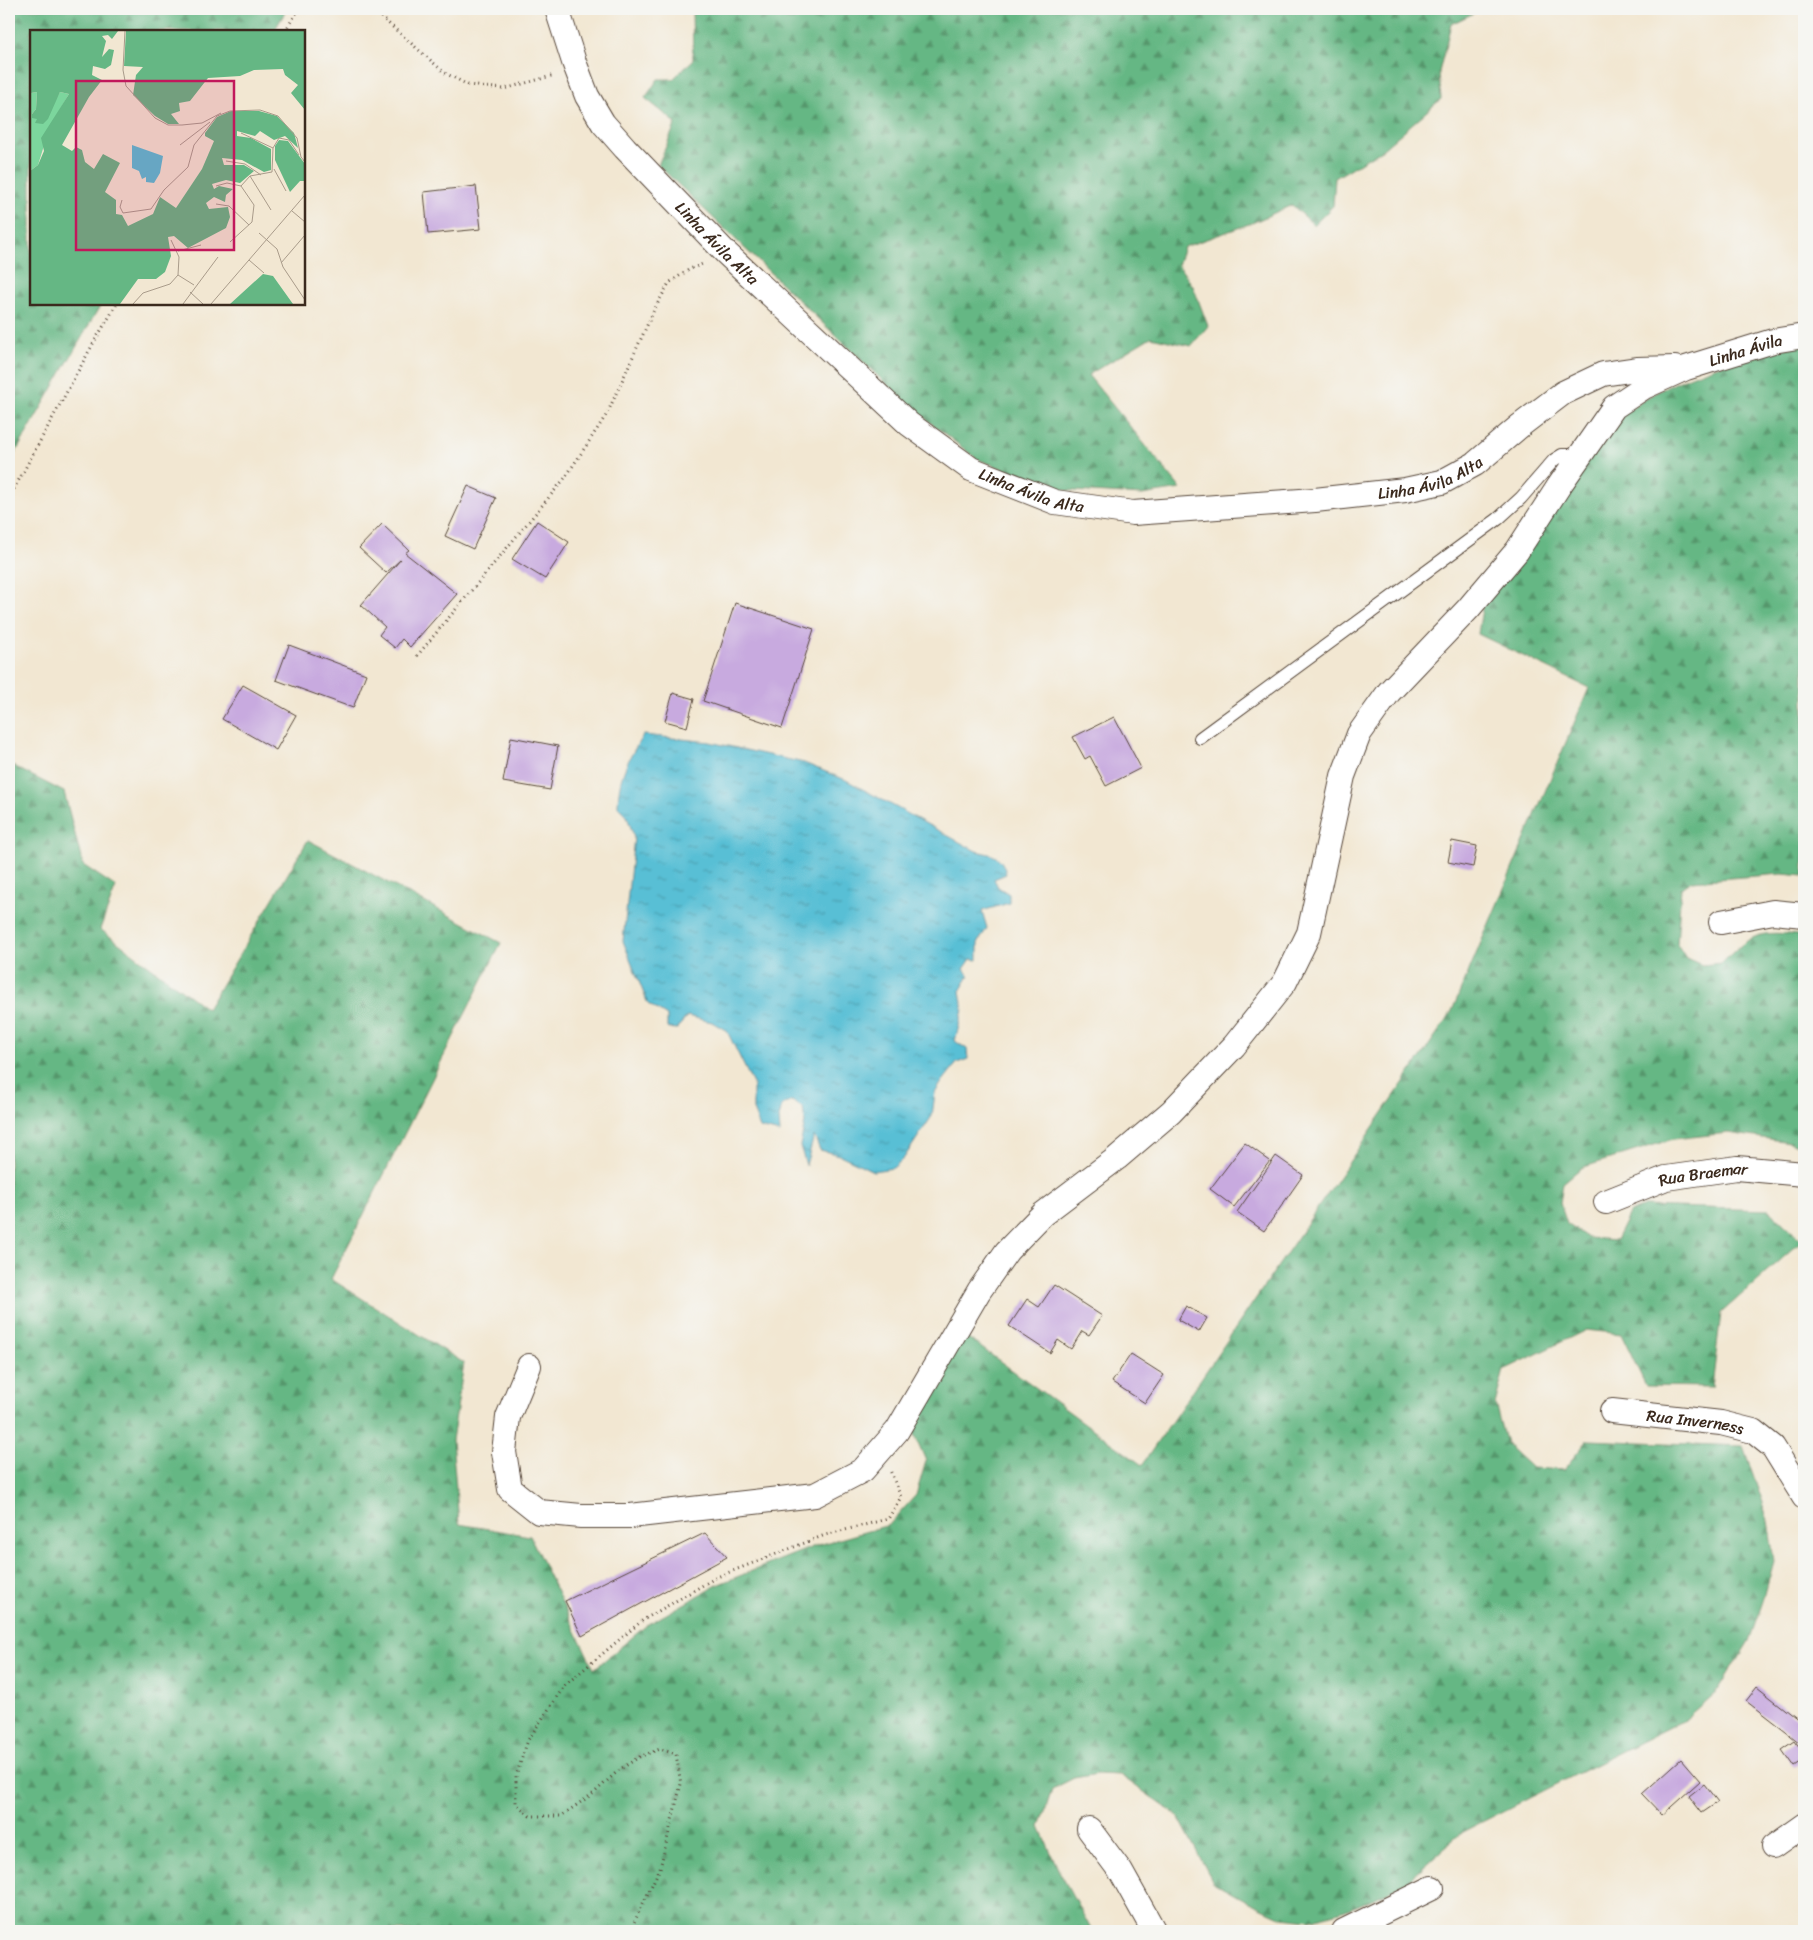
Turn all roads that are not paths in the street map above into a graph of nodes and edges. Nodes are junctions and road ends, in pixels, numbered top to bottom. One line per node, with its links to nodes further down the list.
1 (558, 9): 3 (street, Linha Ávila Alta)
2 (1804, 336): 3 (street, Linha Ávila)
3 (1686, 368): 4 (street)
4 (1577, 460): 5 (lane); 10 (street)
5 (1200, 738)
6 (1804, 915): 7 (street)
7 (1720, 922)
8 (1804, 1174): 9 (street, Rua Braemar)
9 (1606, 1202)
10 (529, 1366)
11 (1612, 1411): 12 (street, Rua Inverness)
12 (1804, 1497)
13 (1804, 1825): 15 (street)
14 (1090, 1829): 17 (street)
15 (1773, 1847)
16 (1432, 1888): 18 (street)
17 (1154, 1931)
18 (1344, 1931)

